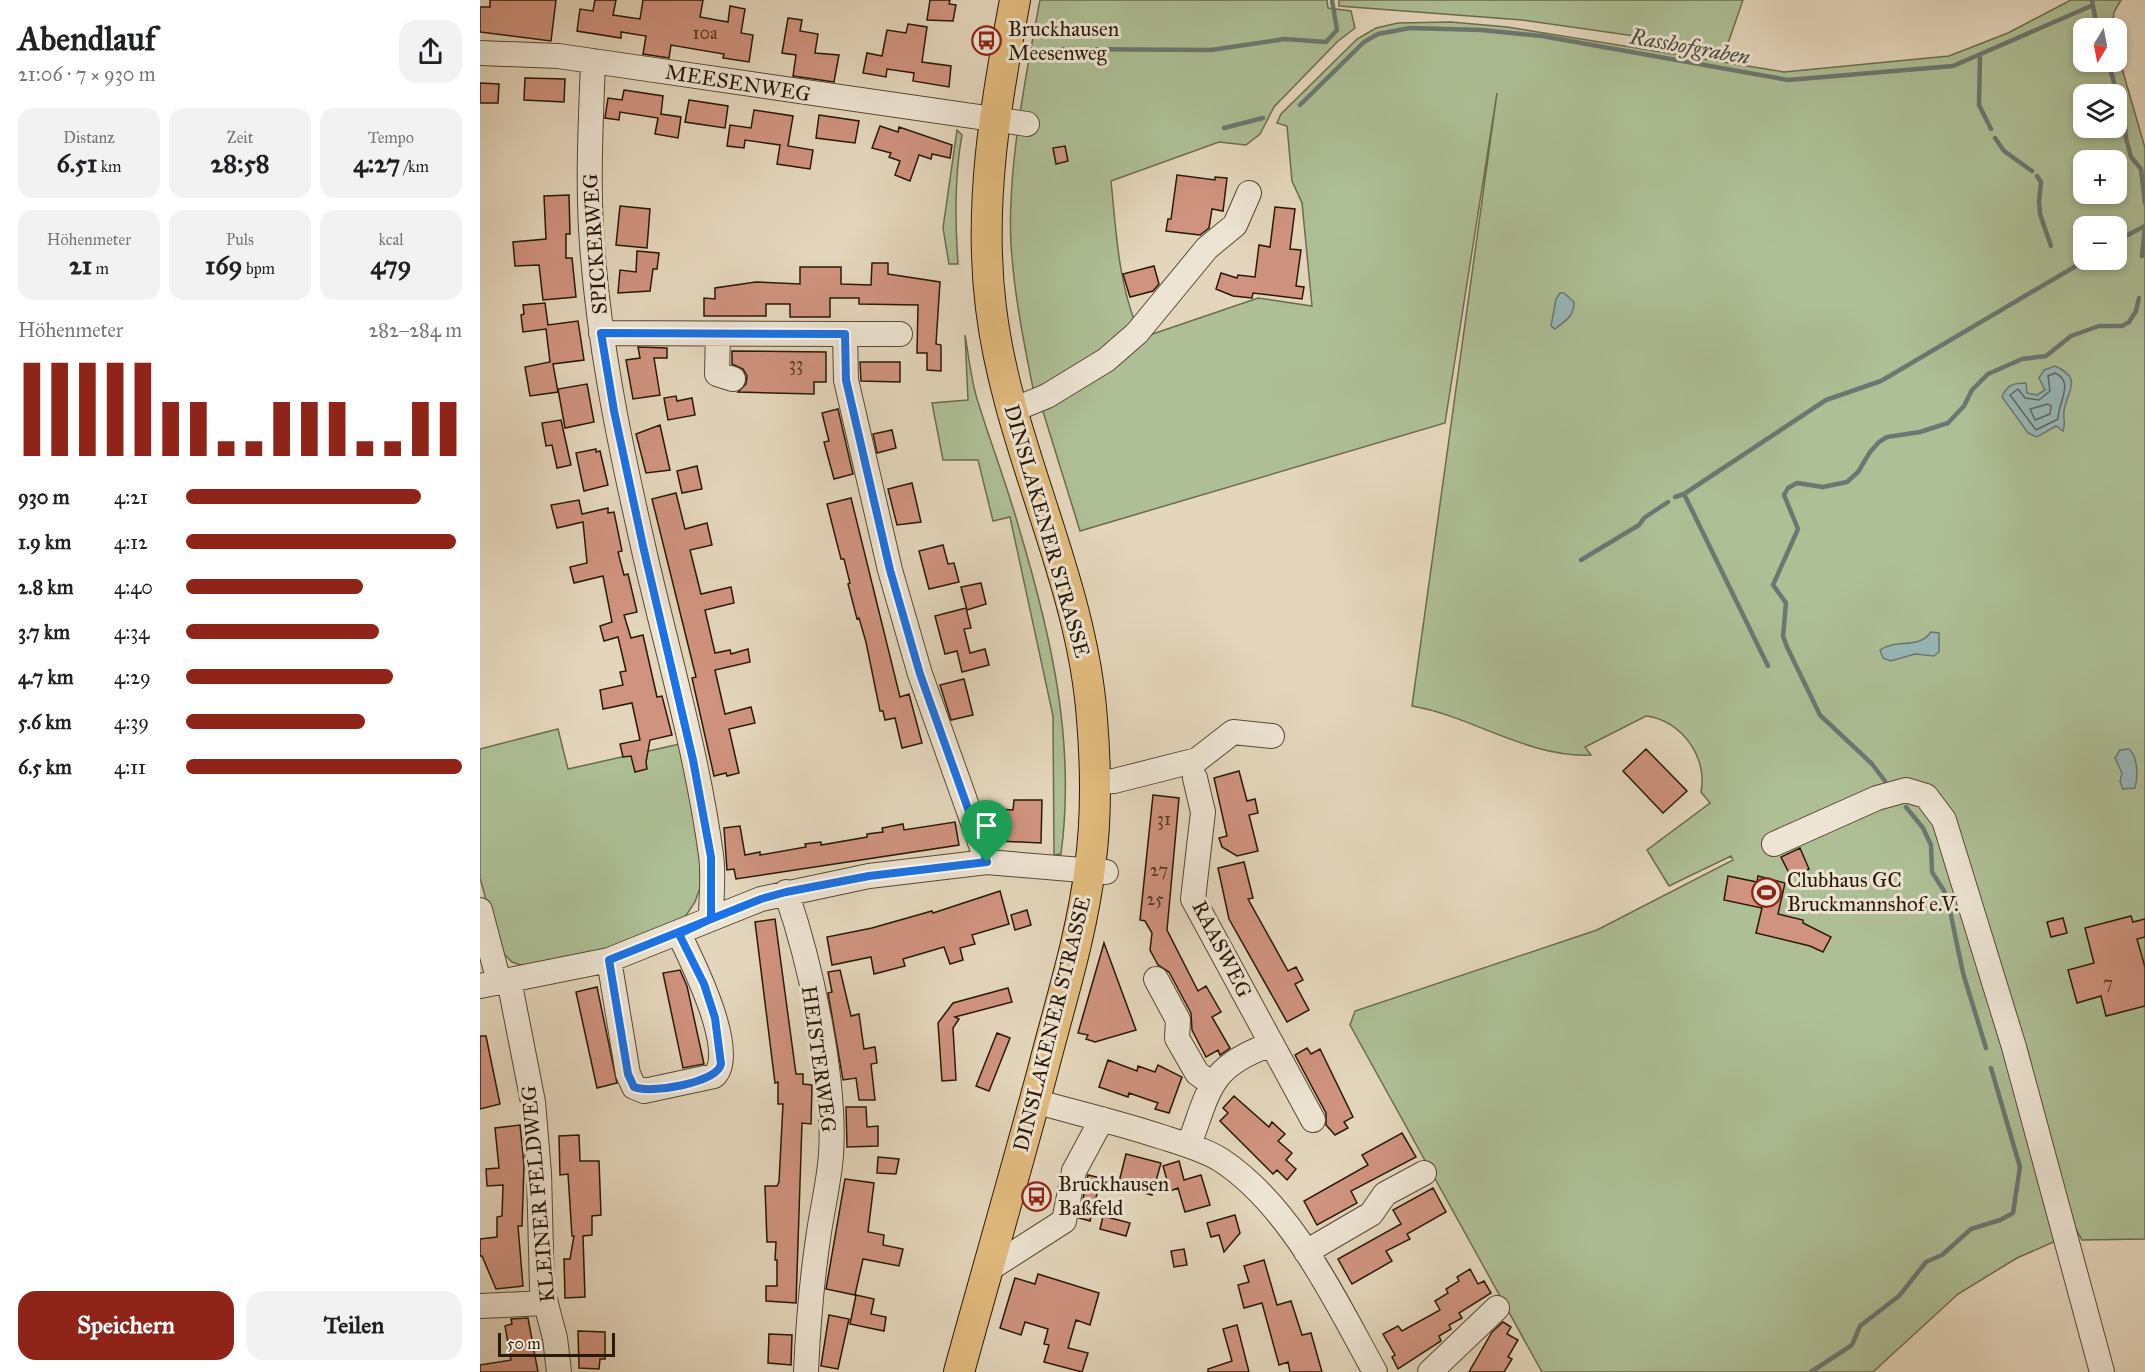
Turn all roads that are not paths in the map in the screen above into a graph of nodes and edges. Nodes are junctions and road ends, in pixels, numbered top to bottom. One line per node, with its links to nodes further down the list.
1 (1015, 0): 4 (main road, DINSLAKENER STRASSE)
2 (480, 53): 3 (street, MEESENWEG)
3 (593, 61): 4 (street, MEESENWEG); 7 (street, SPICKERWEG)
4 (994, 120): 5 (street, MEESENWEG); 12 (main road, DINSLAKENER STRASSE)
5 (1027, 124)
6 (1249, 193): 12 (street)
7 (601, 333): 8 (street); 21 (street, SPICKERWEG)
8 (718, 334): 9 (street); 11 (street)
9 (845, 334): 10 (street); 17 (street)
10 (900, 334)
11 (733, 378)
12 (1013, 410): 15 (main road, DINSLAKENER STRASSE)
13 (1272, 736): 15 (street)
14 (1195, 778): 26 (street, RAASWEG)
15 (1095, 782): 18 (main road, DINSLAKENER STRASSE)
16 (1774, 844): 43 (street)
17 (987, 862): 18 (street); 19 (street)
18 (1098, 871): 28 (main road, DINSLAKENER STRASSE)
19 (786, 892): 21 (street); 39 (street, HEISTERWEG)
20 (480, 910): 25 (street, KLEINER FELDWEG)
21 (711, 919): 22 (street)
22 (679, 934): 23 (street); 23 (street)
23 (609, 960): 25 (street)
24 (1156, 979): 27 (street)
25 (496, 983): 35 (street, KLEINER FELDWEG)
26 (1272, 1044): 27 (street); 30 (street, RAASWEG)
27 (1212, 1084): 31 (street)
28 (1034, 1101): 29 (street); 34 (main road, DINSLAKENER STRASSE)
29 (1102, 1119): 31 (street); 34 (street)
30 (1313, 1120)
31 (1189, 1145): 33 (street)
32 (1424, 1173): 33 (street)
33 (1306, 1252): 41 (street)
34 (986, 1271): 40 (main road, DINSLAKENER STRASSE)
35 (546, 1303): 36 (street); 38 (street, KLEINER FELDWEG)
36 (480, 1306)
37 (1497, 1308): 42 (street)
38 (559, 1372)
39 (806, 1372)
40 (959, 1372)
41 (1375, 1372)
42 (1430, 1372)
43 (2102, 1372)

